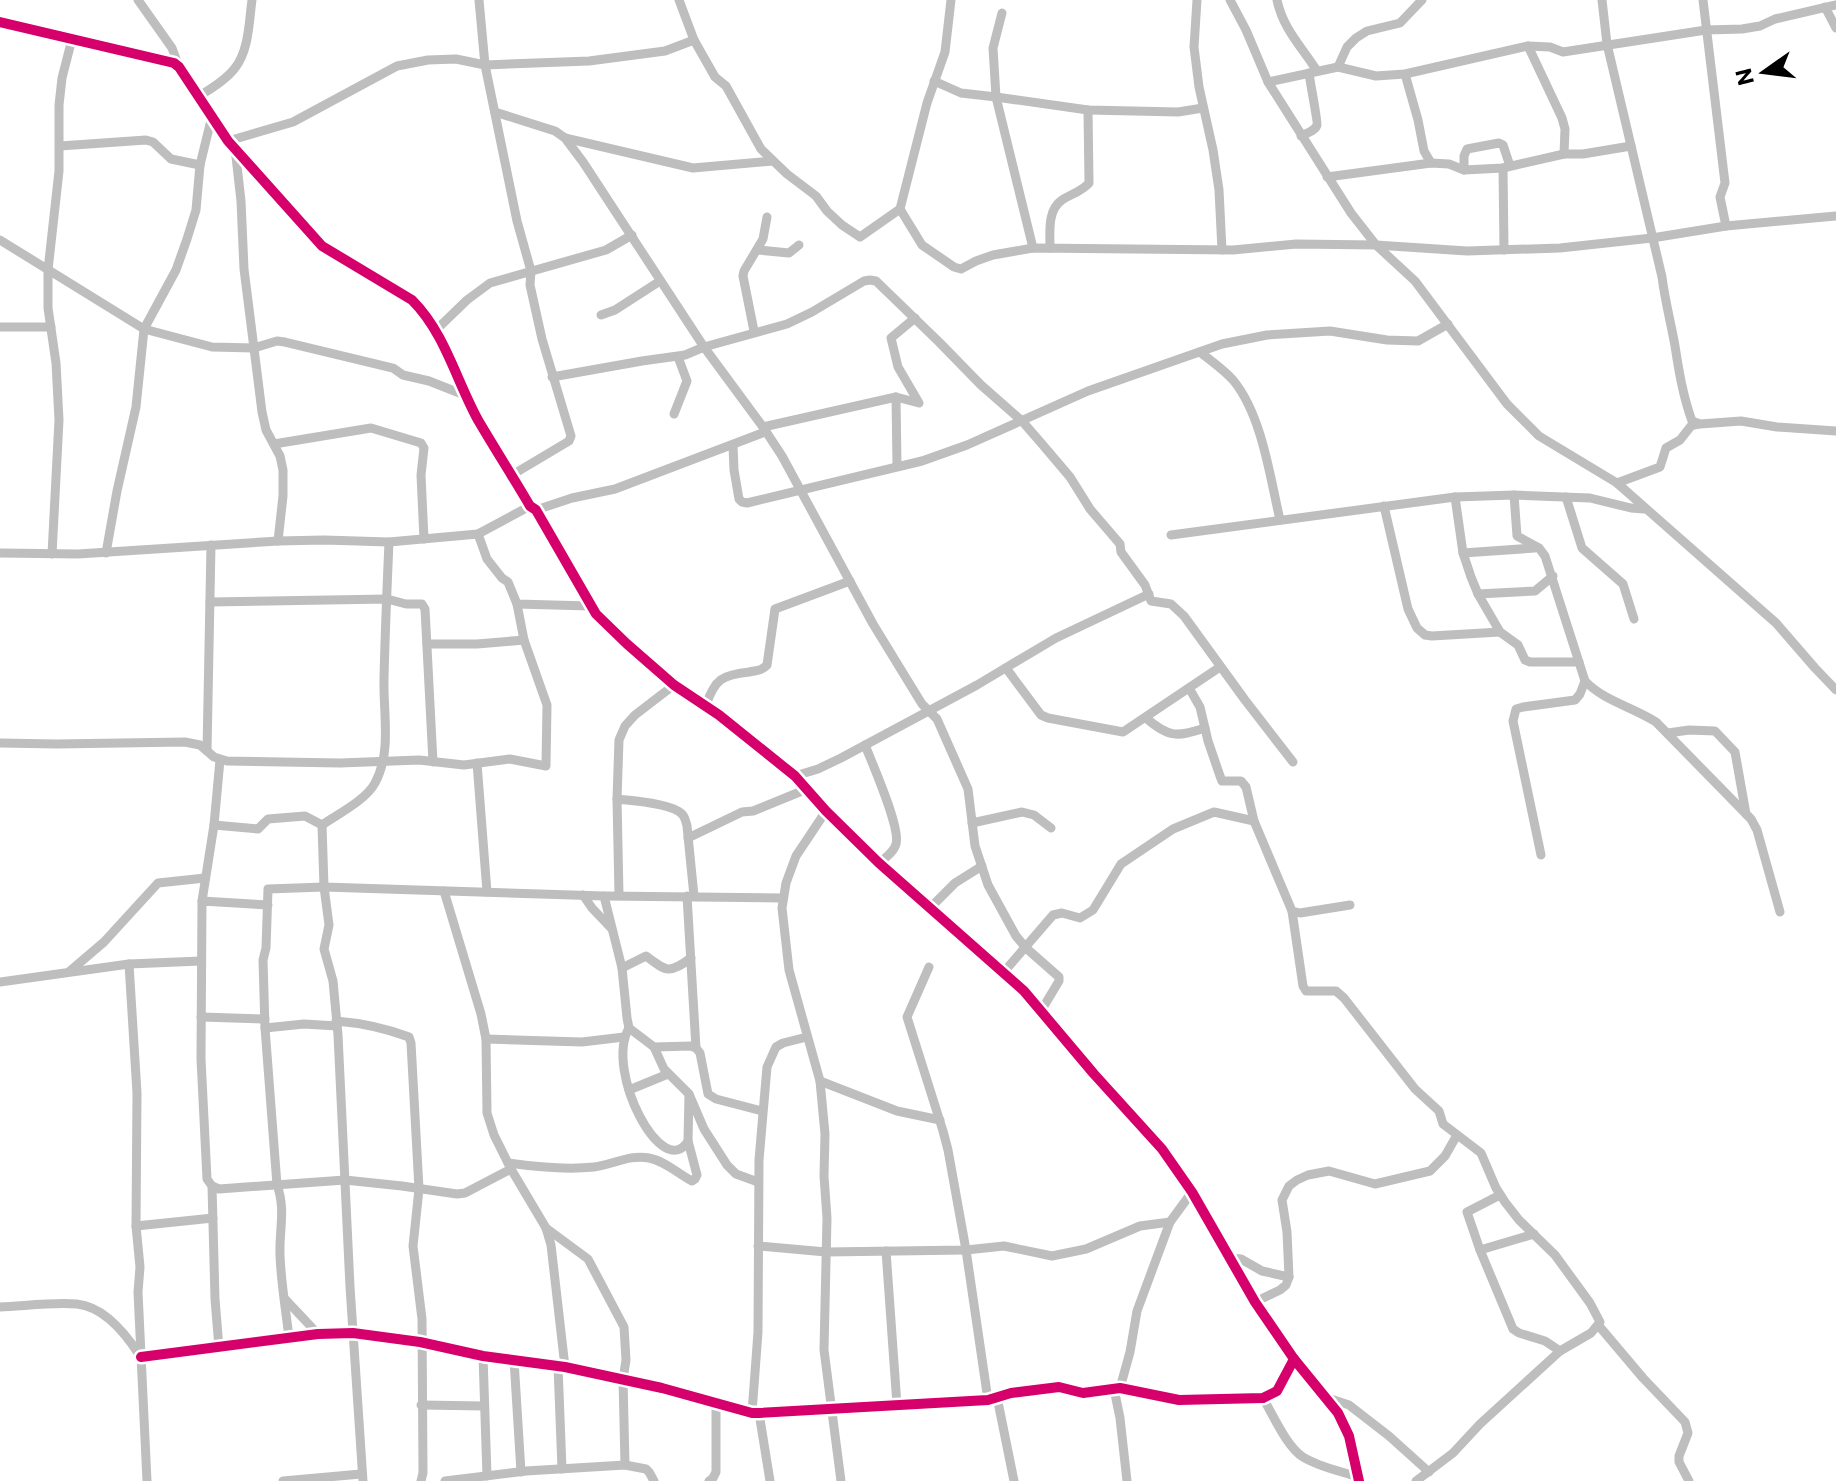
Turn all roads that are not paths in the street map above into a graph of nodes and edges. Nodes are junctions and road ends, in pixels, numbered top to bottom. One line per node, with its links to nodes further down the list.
1 (138, 0): 22 (street)
2 (252, 0): 28 (street)
3 (479, 0): 21 (street)
4 (679, 0): 18 (street)
5 (951, 0): 26 (street)
6 (1197, 0): 30 (street)
7 (1230, 0): 27 (street)
8 (1277, 0): 24 (street)
9 (1422, 0): 23 (street)
10 (1602, 0): 19 (street)
11 (1703, 0): 16 (street)
12 (1831, 6): 15 (street); 16 (street)
13 (1002, 13): 29 (street)
14 (0, 22): 17 (street)
15 (1836, 28)
16 (1706, 30): 19 (street); 49 (street)
17 (72, 39): 22 (street); 37 (street)
18 (694, 40): 21 (street); 40 (street)
19 (1607, 44): 20 (street); 38 (street)
20 (1528, 46): 25 (street); 39 (street)
21 (485, 65): 32 (street); 36 (street)
22 (179, 67): 28 (street)
23 (1338, 67): 24 (street); 25 (street)
24 (1313, 72): 27 (street); 34 (street)
25 (1405, 74): 41 (street)
26 (934, 81): 29 (street); 46 (street)
27 (1268, 82): 34 (street)
28 (199, 96): 33 (street)
29 (996, 97): 31 (street); 55 (street)
30 (1203, 108): 31 (street); 58 (street)
31 (1088, 110): 56 (street)
32 (495, 112): 35 (street); 61 (street)
33 (212, 116): 36 (street); 42 (street)
34 (1301, 136): 45 (street)
35 (565, 138): 40 (street); 50 (street)
36 (231, 144): 69 (street); 72 (street)
37 (60, 146): 42 (street); 60 (street)
38 (1631, 146): 39 (street); 51 (street)
39 (1564, 154): 43 (street)
40 (773, 161): 46 (street)
41 (1431, 163): 44 (street); 45 (street)
42 (200, 165): 68 (street)
43 (1507, 167): 44 (street); 44 (street); 59 (street)
44 (1464, 170)
45 (1327, 177): 54 (street)
46 (900, 209): 55 (street)
47 (1836, 216): 49 (street)
48 (767, 217): 57 (street)
49 (1726, 226): 51 (street)
50 (632, 235): 61 (street); 62 (street)
51 (1652, 238): 59 (street); 80 (street)
52 (0, 240): 60 (street)
53 (799, 245): 57 (street)
54 (1376, 245): 58 (street); 59 (street); 65 (street)
55 (1033, 248): 56 (street)
56 (1050, 248): 58 (street)
57 (758, 250): 70 (street)
58 (1222, 250)
59 (1504, 250)
60 (48, 270): 67 (street); 68 (street)
61 (531, 271): 69 (street); 75 (street)
62 (660, 281): 63 (street); 71 (street)
63 (601, 315)
64 (915, 318): 70 (street); 77 (street); 79 (street)
65 (1448, 324): 73 (street); 87 (street)
66 (0, 327): 67 (street)
67 (51, 327): 108 (street)
68 (144, 329): 72 (street); 106 (street)
69 (436, 330): 76 (street)
70 (754, 331): 71 (street)
71 (704, 347): 74 (street); 81 (street)
72 (254, 348): 76 (street); 83 (street)
73 (1200, 352): 79 (street); 97 (street)
74 (678, 357): 75 (street); 78 (street)
75 (552, 377): 86 (street)
76 (468, 396): 86 (street)
77 (896, 397): 81 (street); 85 (street)
78 (674, 414)
79 (1022, 421): 85 (street); 111 (street)
80 (1700, 424): 82 (street); 87 (street)
81 (764, 430): 84 (street); 88 (street)
82 (1836, 431)
83 (274, 444): 100 (street); 101 (street)
84 (733, 445): 88 (street); 95 (street)
85 (897, 466): 88 (street)
86 (512, 475): 95 (street)
87 (1617, 483): 89 (street)
88 (801, 490): 110 (street)
89 (1625, 490): 94 (street); 96 (street)
90 (1514, 495): 91 (street); 92 (street); 104 (street)
91 (1455, 497): 93 (street); 107 (street)
92 (1566, 497): 94 (street); 117 (street)
93 (1384, 506): 97 (street); 118 (street)
94 (1624, 506): 96 (street)
95 (533, 508): 98 (street); 116 (street)
96 (1644, 509): 127 (street)
97 (1280, 520): 99 (street)
98 (478, 534): 100 (street); 115 (street)
99 (1171, 535)
100 (424, 539): 102 (street)
101 (278, 541): 102 (street); 103 (street)
102 (389, 542): 113 (street)
103 (211, 545): 106 (street); 114 (street)
104 (1539, 548): 107 (street); 109 (street)
105 (0, 553): 108 (street)
106 (106, 553): 108 (street)
107 (1463, 553): 112 (street)
108 (52, 554)
109 (1553, 576): 112 (street); 121 (street)
110 (850, 581): 128 (street); 129 (street)
111 (1149, 594): 122 (street); 123 (street)
112 (1478, 594): 118 (street)
113 (387, 599): 114 (street); 120 (street); 137 (street)
114 (210, 602): 135 (street)
115 (517, 604): 116 (street); 119 (street)
116 (590, 606): 125 (street)
117 (1634, 619)
118 (1500, 632): 121 (street)
119 (524, 640): 120 (street); 140 (street)
120 (427, 644): 138 (street)
121 (1579, 662): 124 (street)
122 (1220, 667): 126 (street); 139 (street)
123 (1006, 668): 129 (street); 130 (street)
124 (1585, 681): 132 (street); 152 (street)
125 (674, 685): 128 (street); 143 (street)
126 (1189, 688): 130 (street); 131 (street)
127 (1836, 690)
128 (706, 705): 141 (street)
129 (929, 711): 134 (street); 147 (street)
130 (1146, 718): 131 (street)
131 (1205, 728): 146 (street)
132 (1668, 733): 145 (street); 145 (street)
133 (0, 743): 135 (street)
134 (865, 745): 141 (street); 153 (street)
135 (207, 751): 136 (street)
136 (220, 760): 137 (street); 148 (street)
137 (383, 762): 138 (street); 149 (street)
138 (433, 762): 140 (street)
139 (1293, 762)
140 (477, 763): 158 (street)
141 (795, 776): 142 (street)
142 (807, 789): 144 (street); 151 (street)
143 (617, 799): 151 (street); 160 (street)
144 (826, 811): 153 (street); 163 (street)
145 (1746, 814): 169 (street)
146 (1254, 821): 168 (street); 171 (street)
147 (972, 823): 150 (street); 154 (street)
148 (214, 825): 149 (street); 155 (street)
149 (322, 825): 156 (street)
150 (1051, 828)
151 (688, 838): 162 (street)
152 (1541, 855)
153 (879, 863): 167 (street)
154 (982, 866): 167 (street); 171 (street)
155 (205, 878): 164 (street); 177 (street)
156 (324, 887): 157 (street); 165 (street); 183 (street)
157 (444, 891): 158 (street); 186 (street)
158 (487, 892): 159 (street)
159 (583, 895): 161 (street); 170 (street)
160 (619, 895): 161 (street); 162 (street)
161 (604, 896): 170 (street)
162 (690, 896): 163 (street); 172 (street)
163 (783, 898): 185 (street)
164 (202, 901): 165 (street); 173 (street)
165 (268, 905): 182 (street)
166 (1350, 905): 168 (street)
167 (930, 908): 178 (street)
168 (1292, 911): 195 (street)
169 (1780, 912)
170 (611, 928): 176 (street)
171 (1026, 948): 178 (street); 180 (street)
172 (691, 958): 176 (street); 188 (street)
173 (201, 961): 174 (street); 181 (street)
174 (129, 964): 177 (street); 207 (street)
175 (929, 967): 194 (street)
176 (622, 968): 184 (street)
177 (70, 971): 179 (street)
178 (1003, 973): 180 (street)
179 (0, 982)
180 (1041, 1011): 203 (street)
181 (201, 1017): 182 (street); 201 (street)
182 (265, 1023): 183 (street); 200 (street)
183 (336, 1023): 198 (street); 202 (street)
184 (627, 1032): 186 (street); 187 (street); 191 (street)
185 (807, 1037): 190 (street); 193 (street)
186 (486, 1039): 197 (street)
187 (654, 1047): 188 (street); 189 (street)
188 (696, 1048): 193 (street)
189 (668, 1074): 191 (street); 192 (street)
190 (820, 1081): 194 (street); 214 (street)
191 (629, 1090): 196 (street)
192 (689, 1094): 196 (street); 199 (street)
193 (762, 1111): 199 (street)
194 (940, 1120): 211 (street)
195 (1457, 1135): 204 (street); 216 (street)
196 (688, 1141): 197 (street)
197 (509, 1166): 202 (street); 208 (street)
198 (345, 1180): 200 (street); 202 (street); 221 (street)
199 (758, 1182): 210 (street)
200 (277, 1185): 201 (street); 217 (street)
201 (212, 1186): 205 (street)
202 (419, 1189): 224 (street)
203 (1192, 1192): 206 (street); 215 (street)
204 (1500, 1195): 209 (street); 212 (street)
205 (213, 1218): 207 (street); 225 (street)
206 (1170, 1222): 211 (street); 233 (street)
207 (136, 1226): 228 (street)
208 (546, 1228): 231 (street); 232 (street)
209 (1534, 1234): 212 (street); 220 (street)
210 (758, 1246): 214 (street); 242 (street)
211 (966, 1250): 213 (street); 236 (street)
212 (1480, 1250): 226 (street)
213 (886, 1251): 214 (street); 239 (street)
214 (826, 1252): 241 (street)
215 (1229, 1258): 216 (street); 218 (street)
216 (1289, 1277): 218 (street)
217 (285, 1298): 222 (street); 223 (street)
218 (1255, 1302): 229 (street)
219 (0, 1307): 228 (street)
220 (1599, 1326): 226 (street); 261 (street)
221 (353, 1333): 222 (street); 224 (street); 248 (street)
222 (318, 1334): 223 (street)
223 (289, 1338): 225 (street)
224 (420, 1342): 227 (street); 238 (street)
225 (219, 1348): 228 (street)
226 (1560, 1351): 245 (street)
227 (483, 1356): 230 (street); 240 (street)
228 (141, 1357): 250 (street)
229 (1294, 1359): 234 (street); 235 (street)
230 (514, 1360): 231 (street); 246 (street)
231 (562, 1366): 232 (street); 244 (street)
232 (623, 1379): 237 (street); 243 (street)
233 (1117, 1389): 235 (street); 236 (street); 259 (street)
234 (1325, 1397): 245 (street); 249 (street)
235 (1263, 1398): 249 (street)
236 (993, 1399): 239 (street); 258 (street)
237 (716, 1403): 242 (street); 255 (street)
238 (421, 1405): 240 (street); 252 (street)
239 (897, 1405): 241 (street)
240 (484, 1406): 247 (street)
241 (832, 1408): 242 (street); 257 (street)
242 (756, 1413): 256 (street)
243 (625, 1465): 244 (street); 254 (street)
244 (562, 1469): 246 (street)
245 (1429, 1472): 260 (street)
246 (525, 1475): 247 (street)
247 (487, 1476): 253 (street)
248 (362, 1478): 251 (street)
249 (1358, 1479)
250 (147, 1481)
251 (283, 1481)
252 (421, 1481)
253 (445, 1481)
254 (654, 1481)
255 (709, 1481)
256 (770, 1481)
257 (841, 1481)
258 (1014, 1481)
259 (1127, 1481)
260 (1416, 1481)
261 (1689, 1481)

